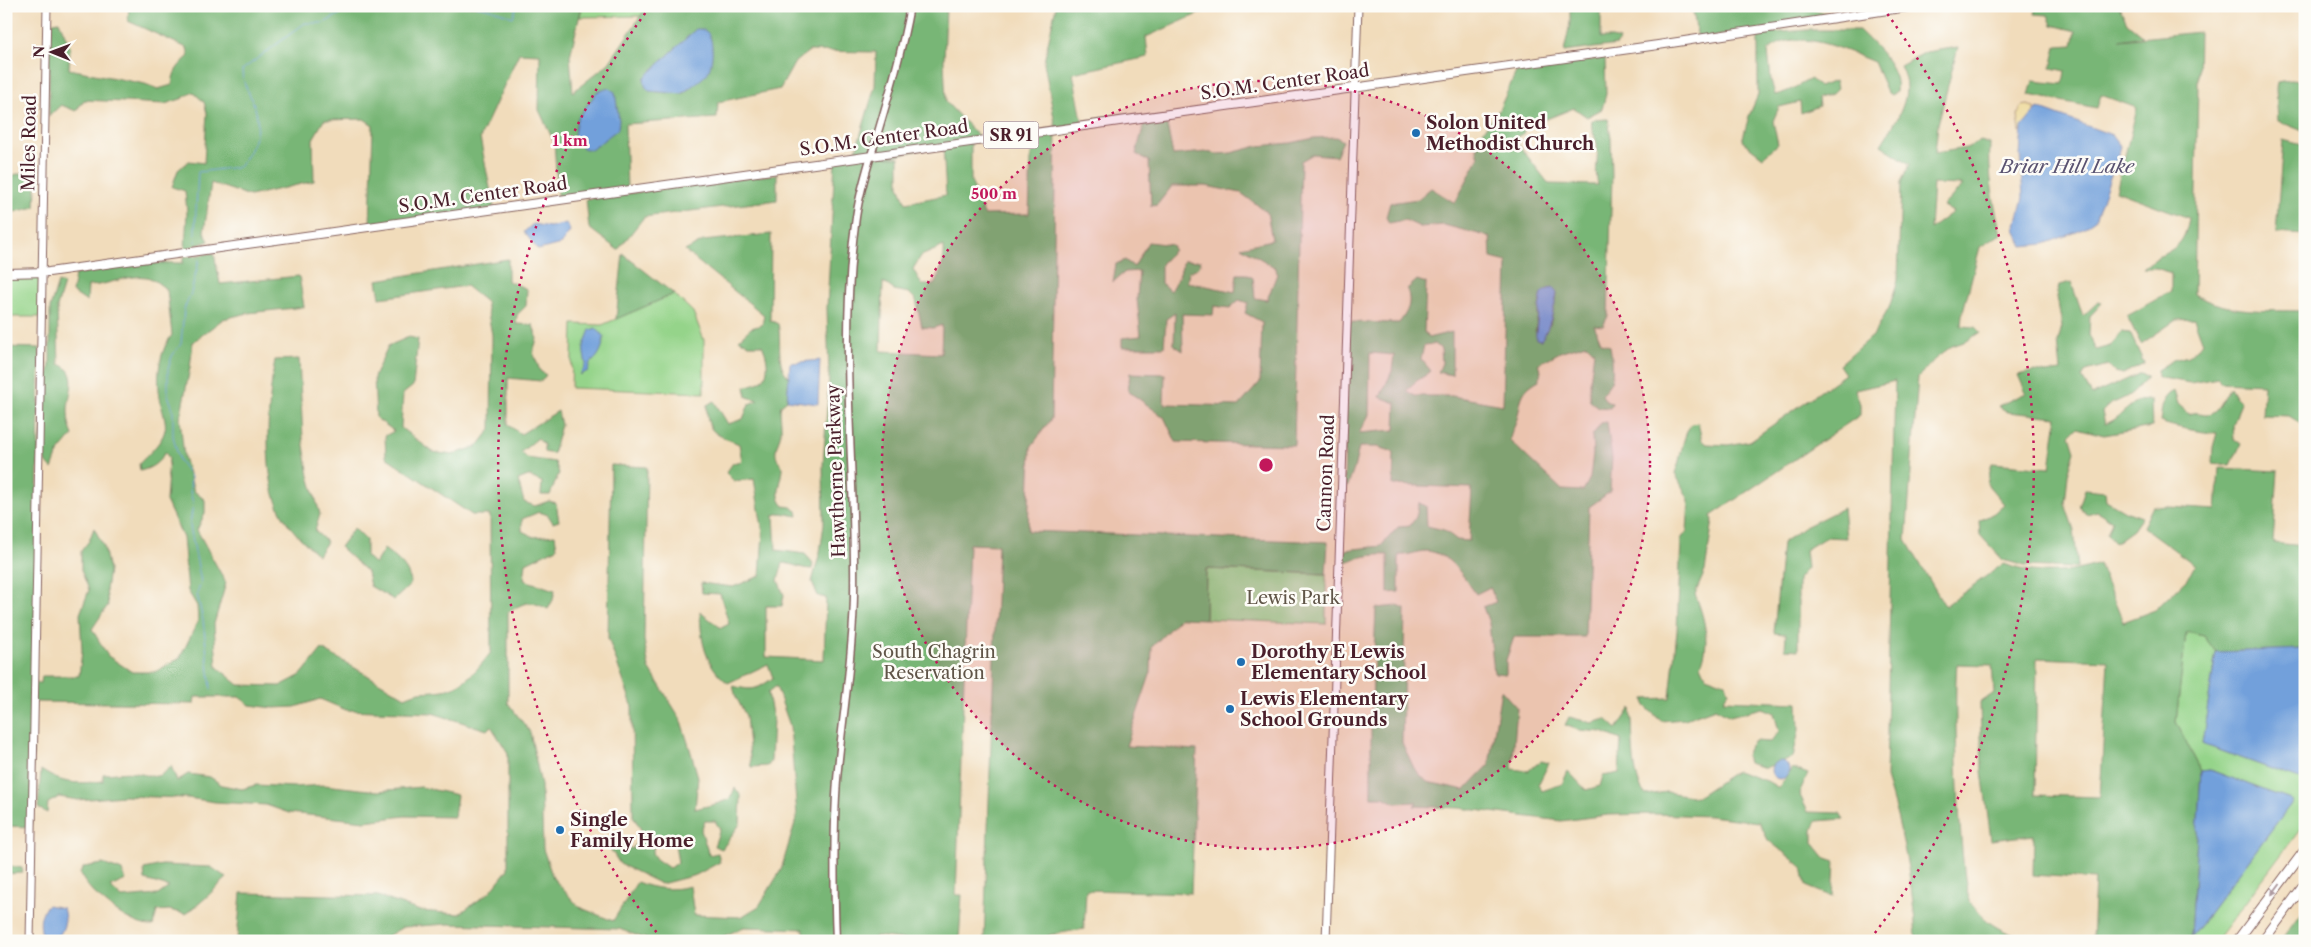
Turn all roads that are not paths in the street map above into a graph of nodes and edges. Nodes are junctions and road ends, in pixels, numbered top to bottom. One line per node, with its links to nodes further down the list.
1 (46, 6): 8 (main road, Miles Road)
2 (910, 6): 6 (street, Hawthorne Parkway)
3 (1358, 6): 5 (main road, Cannon Road)
4 (1914, 6): 5 (main road, S.O.M. Center Road / SR 91)
5 (1354, 88): 6 (main road, S.O.M. Center Road / SR 91); 13 (main road, Cannon Road)
6 (871, 155): 8 (main road, S.O.M. Center Road / SR 91); 12 (street, Hawthorne Parkway)
7 (6, 273): 8 (main road, S.O.M. Center Road / SR 91)
8 (42, 273): 11 (main road, Miles Road)
9 (2305, 850): 14 (highway, one-way to 14)
10 (2305, 884): 15 (highway)
11 (30, 941)
12 (836, 941)
13 (1326, 941)
14 (2237, 941)
15 (2263, 941)

